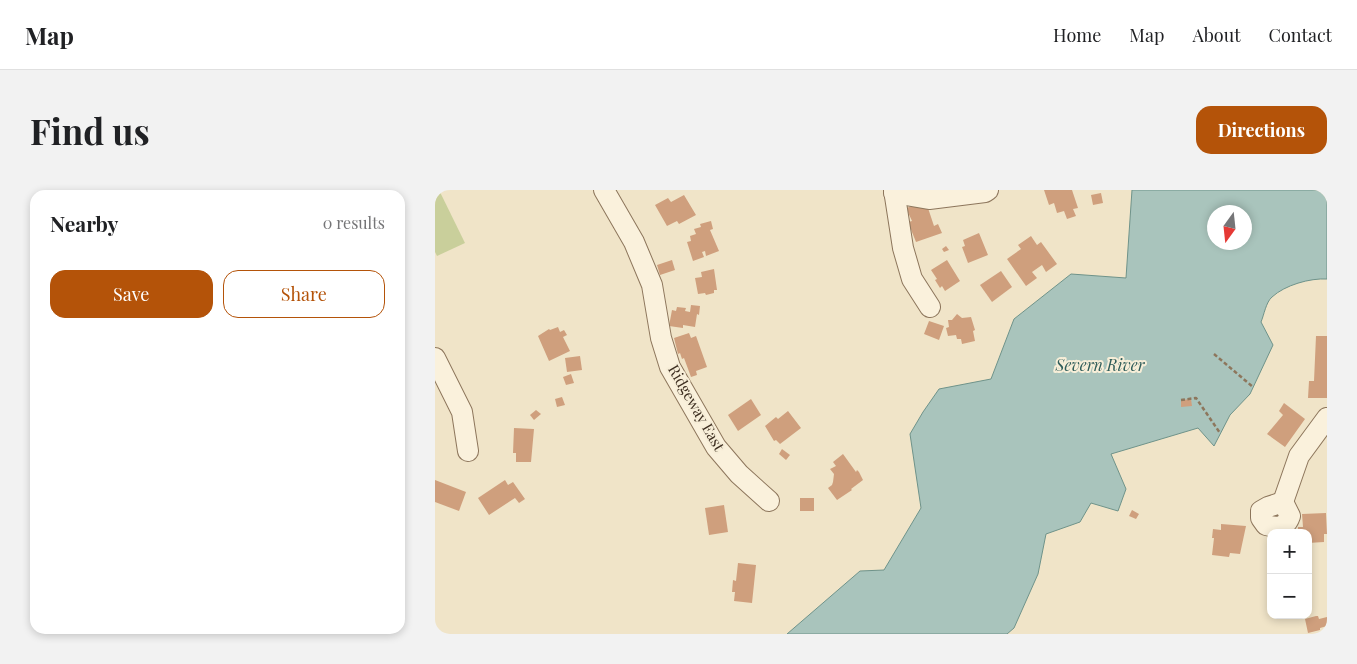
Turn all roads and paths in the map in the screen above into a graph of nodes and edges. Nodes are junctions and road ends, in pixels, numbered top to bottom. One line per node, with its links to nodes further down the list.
1 (604, 190): 12 (street, Ridgeway East)
2 (988, 190): 3 (street)
3 (894, 192): 4 (street)
4 (930, 307)
5 (1214, 354): 7 (path)
6 (435, 358): 11 (street)
7 (1253, 387)
8 (1181, 400): 10 (path)
9 (1327, 418): 13 (street)
10 (1221, 433)
11 (468, 452)
12 (769, 501)
13 (1283, 502)

